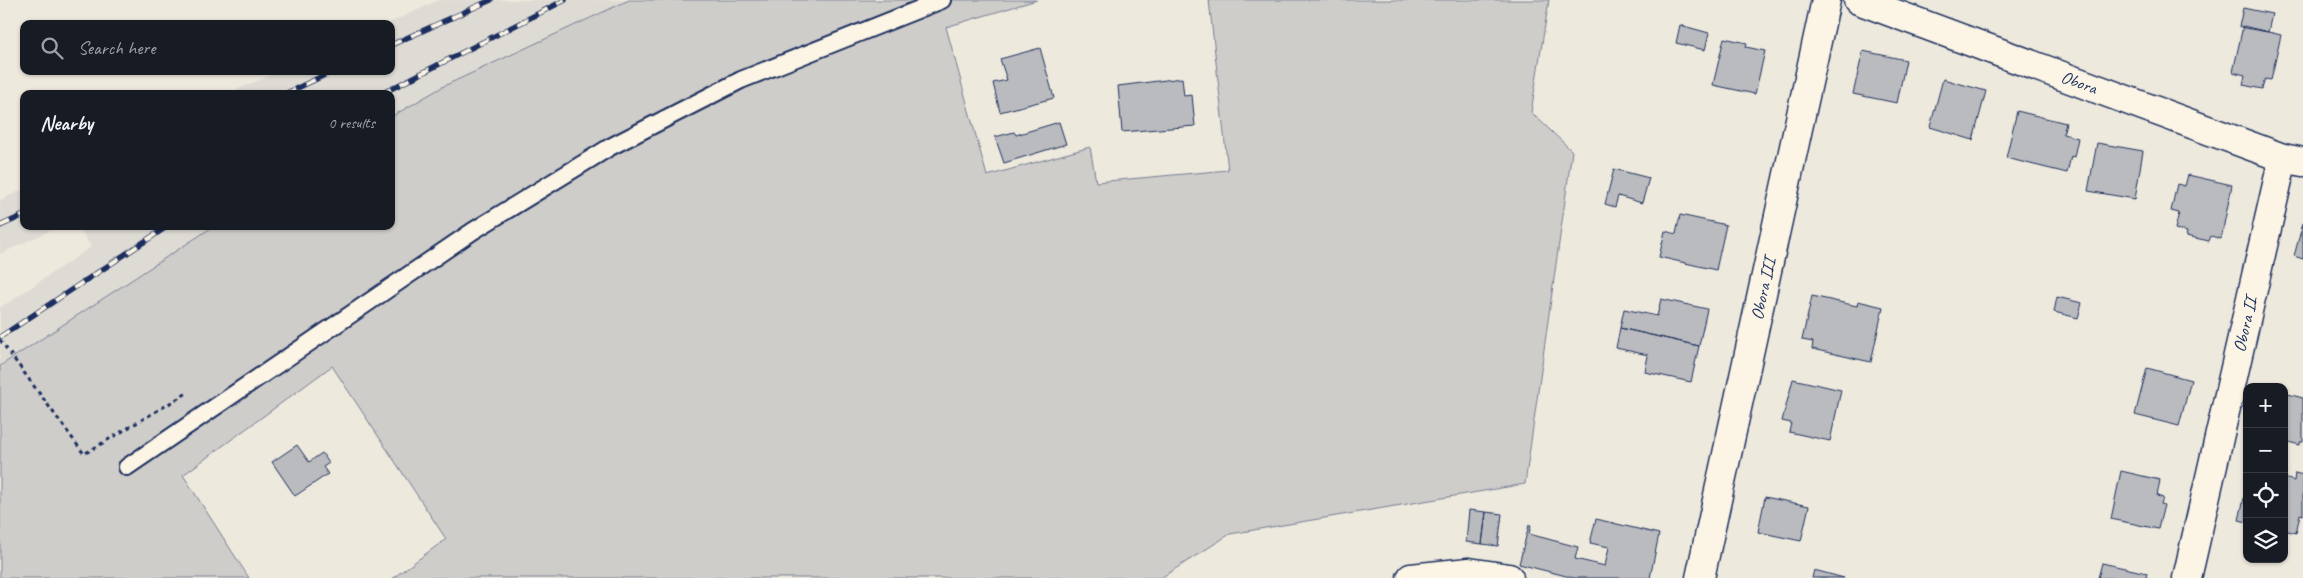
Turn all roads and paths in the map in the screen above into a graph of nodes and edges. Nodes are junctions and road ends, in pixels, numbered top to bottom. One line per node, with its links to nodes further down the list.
1 (942, 0): 7 (lane)
2 (1826, 0): 10 (street, Obora III)
3 (1858, 0): 4 (street, Obora)
4 (2293, 160): 11 (street, Obora II)
5 (0, 340): 6 (path)
6 (84, 454)
7 (127, 468)
8 (1411, 578): 9 (street)
9 (1509, 578)
10 (1700, 578)
11 (2187, 578)

